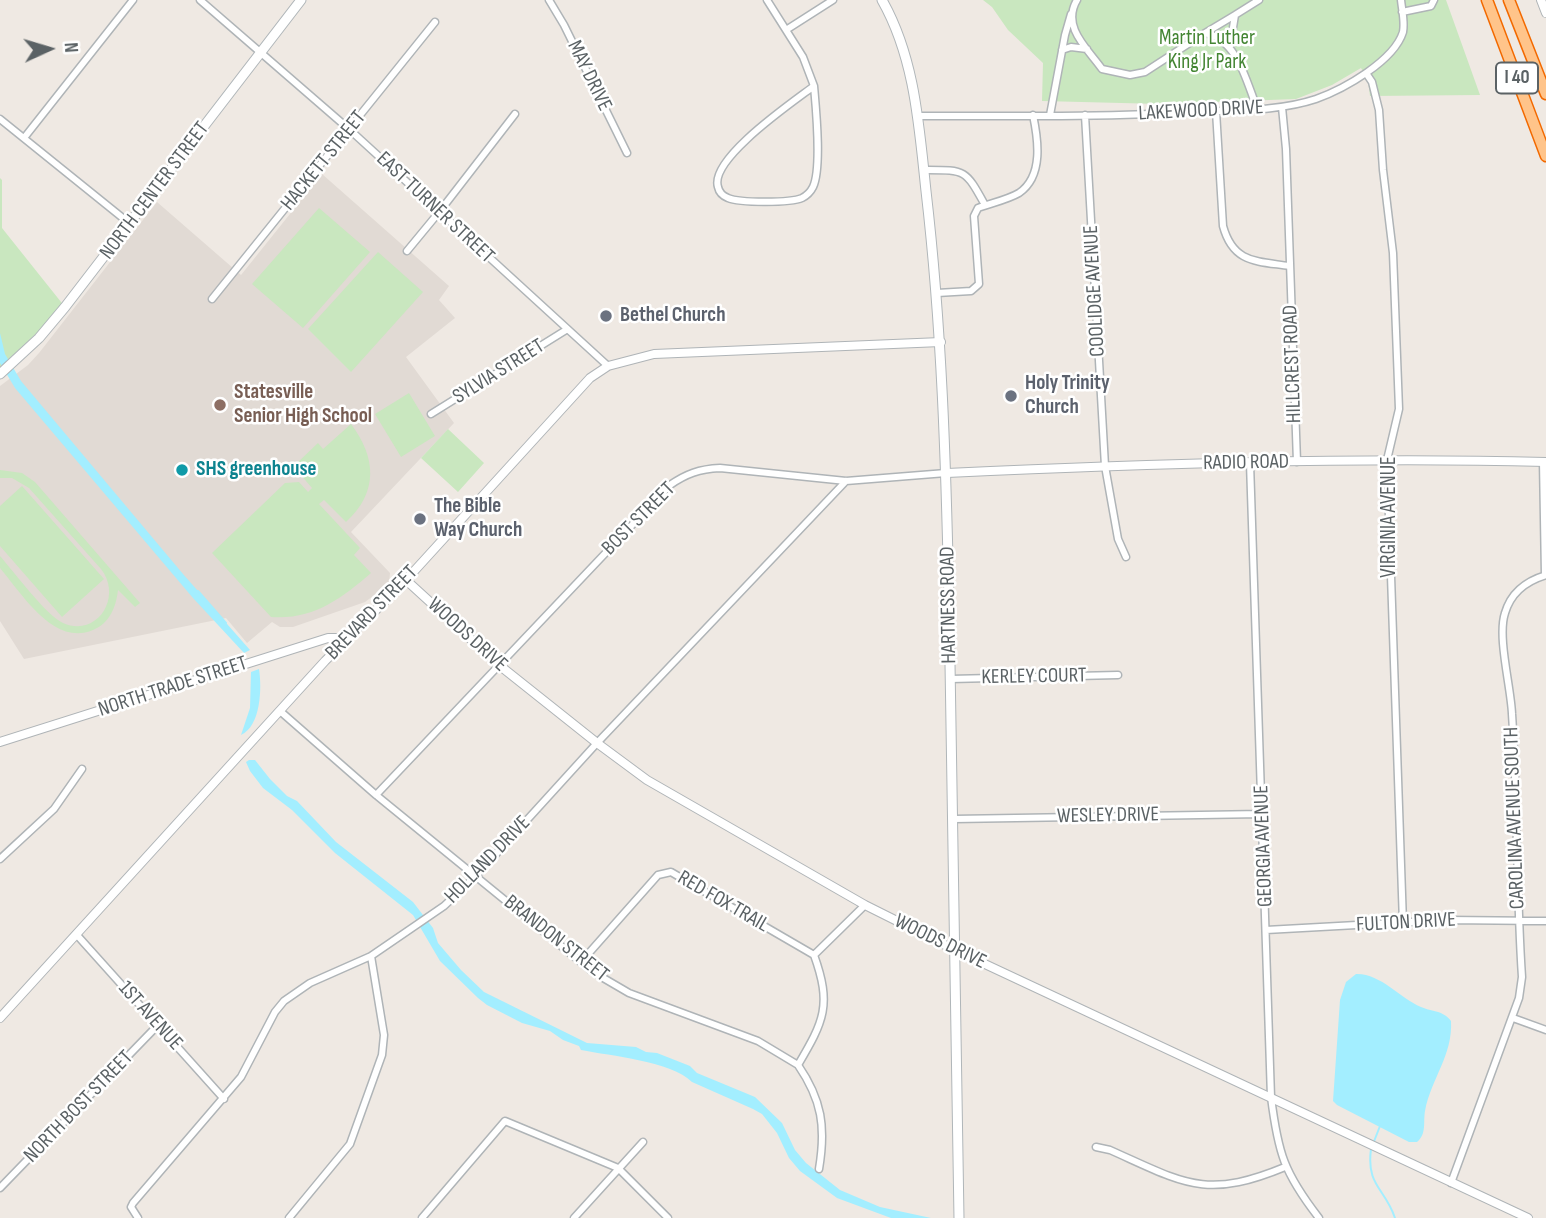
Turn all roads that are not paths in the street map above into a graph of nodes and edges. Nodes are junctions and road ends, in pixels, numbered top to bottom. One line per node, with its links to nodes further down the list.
1 (133, 0): 38 (street)
2 (200, 0): 24 (street, EAST TURNER STREET)
3 (301, 0): 24 (main road, NORTH CENTER STREET)
4 (550, 0): 39 (street, MAY DRIVE)
5 (766, 0): 19 (street)
6 (833, 0): 19 (street)
7 (882, 0): 35 (main road, HARTNESS ROAD)
8 (1259, 0): 17 (street)
9 (1401, 0): 15 (street, LAKEWOOD DRIVE)
10 (1434, 0): 15 (street)
11 (1487, 0): 40 (highway, I 40)
12 (1509, 0): 27 (highway, I 40)
13 (1541, 0): 16 (street)
14 (1075, 3): 22 (street); 23 (street)
15 (1402, 12): 25 (street, LAKEWOOD DRIVE)
16 (1546, 13)
17 (1235, 15): 20 (street); 21 (street)
18 (435, 22): 37 (street, HACKETT STREET)
19 (786, 30): 26 (street)
20 (1205, 33): 21 (street); 22 (street)
21 (1230, 46): 29 (street)
22 (1087, 49): 23 (street)
23 (1062, 50): 33 (street)
24 (262, 51): 37 (street, EAST TURNER STREET); 44 (main road, NORTH CENTER STREET)
25 (1366, 73): 28 (street, LAKEWOOD DRIVE); 54 (street, VIRGINIA AVENUE)
26 (814, 86): 26 (street)
27 (1546, 94)
28 (1282, 107): 29 (street, LAKEWOOD DRIVE); 46 (street, HILLCREST ROAD)
29 (1257, 108): 30 (street, LAKEWOOD DRIVE)
30 (1216, 111): 34 (street, LAKEWOOD DRIVE); 46 (street)
31 (515, 114): 43 (street)
32 (1033, 115): 33 (street, LAKEWOOD DRIVE); 35 (street, LAKEWOOD DRIVE); 42 (street)
33 (1050, 115): 34 (street, LAKEWOOD DRIVE)
34 (1086, 115): 58 (street, COOLIDGE AVENUE)
35 (917, 116): 41 (main road, HARTNESS ROAD)
36 (0, 119): 38 (street)
37 (350, 130): 43 (street, EAST TURNER STREET); 48 (street, HACKETT STREET)
38 (24, 138): 44 (street)
39 (626, 153)
40 (1546, 156)
41 (924, 170): 42 (street); 47 (main road, HARTNESS ROAD)
42 (985, 205): 47 (street)
43 (440, 211): 45 (street); 49 (street, EAST TURNER STREET)
44 (130, 223): 52 (main road, NORTH CENTER STREET)
45 (407, 251)
46 (1289, 266): 55 (street, HILLCREST ROAD)
47 (937, 293): 50 (main road, HARTNESS ROAD)
48 (212, 299)
49 (566, 330): 51 (street, EAST TURNER STREET); 53 (street, SYLVIA STREET)
50 (941, 342): 51 (street, BREVARD STREET); 59 (main road, HARTNESS ROAD)
51 (608, 366): 63 (street, BREVARD STREET)
52 (0, 374)
53 (431, 414)
54 (1387, 460): 55 (street, RADIO ROAD); 56 (street, RADIO ROAD); 80 (street, VIRGINIA AVENUE)
55 (1297, 462): 57 (street, RADIO ROAD)
56 (1545, 462): 62 (street, CAROLINA AVENUE SOUTH)
57 (1250, 463): 58 (street, RADIO ROAD); 73 (street, GEORGIA AVENUE)
58 (1105, 466): 59 (street, RADIO ROAD); 61 (street, COOLIDGE AVENUE)
59 (947, 473): 60 (street, BOST STREET); 67 (main road, HARTNESS ROAD)
60 (846, 481): 65 (street, BOST STREET); 70 (street, HOLLAND DRIVE)
61 (1126, 557)
62 (1546, 575): 78 (street, CAROLINA AVENUE SOUTH)
63 (406, 580): 64 (street, BREVARD STREET); 65 (street, WOODS DRIVE)
64 (348, 638): 68 (street, BREVARD STREET); 69 (street, NORTH TRADE STREET)
65 (499, 665): 70 (street, WOODS DRIVE); 72 (street)
66 (1118, 675): 67 (street, KERLEY COURT)
67 (950, 679): 74 (main road, HARTNESS ROAD)
68 (280, 711): 72 (street, BRANDON STREET); 82 (street, BREVARD STREET)
69 (0, 742)
70 (597, 744): 76 (street, HOLLAND DRIVE); 77 (street, WOODS DRIVE)
71 (82, 769): 75 (street)
72 (376, 795): 76 (street, BRANDON STREET)
73 (1262, 814): 74 (street, WESLEY DRIVE); 81 (street, GEORGIA AVENUE)
74 (954, 818): 83 (main road, HARTNESS ROAD)
75 (0, 859)
76 (476, 876): 85 (street, HOLLAND DRIVE); 86 (street, BRANDON STREET)
77 (865, 905): 83 (street, WOODS DRIVE); 84 (street)
78 (1518, 921): 79 (street, FULTON DRIVE); 80 (street, FULTON DRIVE); 88 (street, CAROLINA AVENUE SOUTH)
79 (1546, 922)
80 (1404, 923): 81 (street, FULTON DRIVE)
81 (1266, 930): 92 (street, GEORGIA AVENUE)
82 (76, 934): 87 (street, BREVARD STREET); 89 (street, 1ST AVENUE)
83 (957, 951): 92 (street, WOODS DRIVE); 101 (main road, HARTNESS ROAD)
84 (814, 955): 86 (street, RED FOX TRAIL); 91 (street)
85 (371, 956): 93 (street, HOLLAND DRIVE); 103 (street)
86 (581, 962): 91 (street, BRANDON STREET)
87 (0, 1018)
88 (1513, 1018): 90 (street); 99 (street, CAROLINA AVENUE SOUTH)
89 (158, 1025): 93 (street, 1ST AVENUE); 100 (street, NORTH BOST STREET)
90 (1546, 1030)
91 (798, 1065): 98 (street)
92 (1271, 1097): 96 (street, GEORGIA AVENUE); 99 (street, WOODS DRIVE)
93 (224, 1099): 102 (street, HOLLAND DRIVE)
94 (643, 1142): 97 (street)
95 (1096, 1147): 96 (street)
96 (1285, 1167): 107 (street, GEORGIA AVENUE)
97 (618, 1168): 104 (street); 105 (street); 106 (street)
98 (819, 1169)
99 (1451, 1183): 108 (street, WOODS DRIVE)
100 (0, 1188)
101 (959, 1217)
102 (138, 1218)
103 (289, 1218)
104 (422, 1218)
105 (574, 1218)
106 (668, 1218)
107 (1319, 1218)
108 (1528, 1218)

